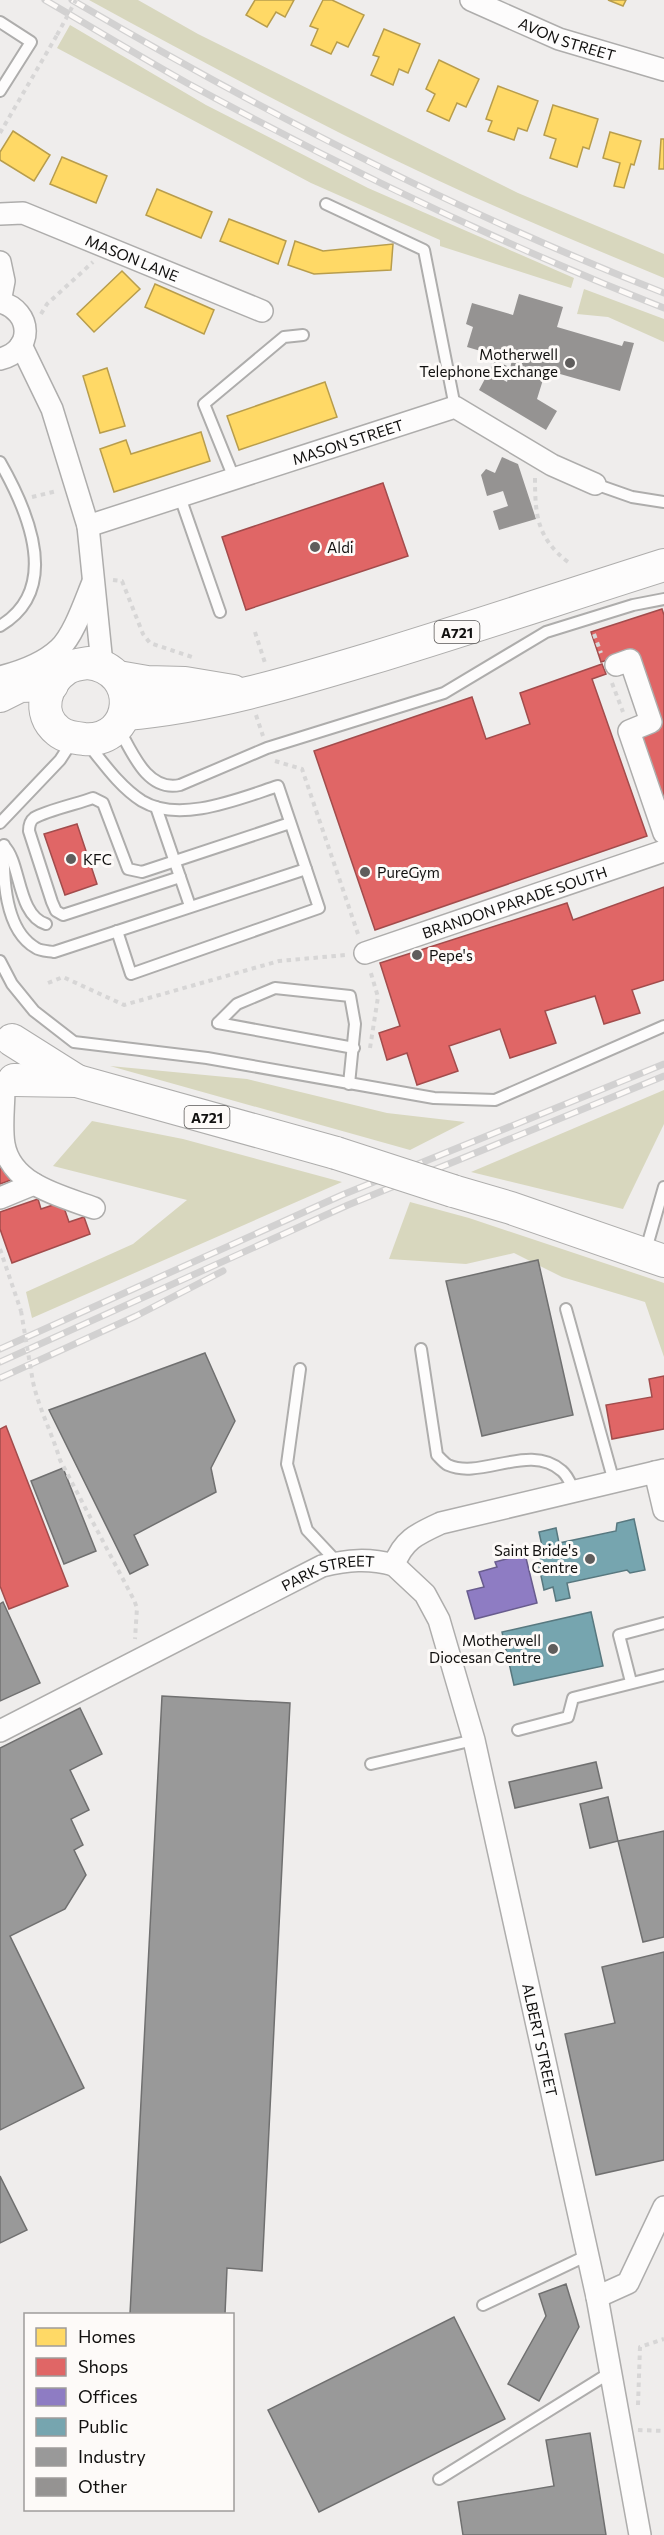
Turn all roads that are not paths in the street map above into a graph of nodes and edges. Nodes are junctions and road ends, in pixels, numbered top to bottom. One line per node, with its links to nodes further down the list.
1 (471, 0): 3 (street, AVON STREET)
2 (0, 22): 4 (lane)
3 (664, 70)
4 (0, 91)
5 (326, 204): 13 (lane)
6 (0, 214): 9 (street, MASON LANE)
7 (0, 262): 8 (street)
8 (0, 302): 11 (street)
9 (262, 311)
10 (303, 335): 15 (lane)
11 (21, 345): 12 (street); 19 (street)
12 (0, 359)
13 (454, 407): 15 (street, MASON STREET); 16 (street)
14 (0, 462): 24 (lane)
15 (234, 478): 17 (street, MASON STREET)
16 (595, 484): 18 (lane)
17 (180, 497): 19 (street, MASON STREET); 23 (lane)
18 (664, 502)
19 (88, 526): 21 (street)
20 (664, 565): 28 (main road, A721)
21 (94, 579): 25 (street); 27 (street)
22 (664, 598): 32 (lane)
23 (220, 612)
24 (0, 626)
25 (110, 671): 28 (main road, A721); 30 (main road, A721); 32 (main road)
26 (614, 672): 37 (street)
27 (0, 678)
28 (249, 693): 32 (main road, A721)
29 (0, 696): 30 (main road)
30 (48, 700): 31 (main road); 33 (main road)
31 (0, 704)
32 (122, 720): 33 (main road, A721)
33 (79, 739): 34 (lane); 35 (lane)
34 (156, 807): 36 (lane); 40 (lane)
35 (0, 823)
36 (290, 823): 40 (lane); 41 (lane)
37 (664, 833)
38 (2, 842): 44 (lane); 45 (lane)
39 (664, 851): 46 (street, BRANDON PARADE SOUTH)
40 (175, 861): 42 (lane); 42 (lane)
41 (306, 869): 43 (lane); 45 (lane)
42 (180, 877): 43 (lane)
43 (190, 906): 45 (lane)
44 (46, 924)
45 (117, 931)
46 (365, 953)
47 (0, 961): 52 (lane)
48 (664, 1026): 52 (lane)
49 (6, 1036): 51 (main road, A721); 53 (main road, A721)
50 (354, 1048): 50 (lane); 52 (lane)
51 (77, 1081): 53 (main road, A721); 58 (main road, A721, bridge)
52 (354, 1085)
53 (6, 1086): 54 (street)
54 (34, 1184): 56 (street); 57 (street)
55 (664, 1187): 58 (lane)
56 (0, 1198)
57 (94, 1208)
58 (658, 1255)
59 (566, 1309): 63 (lane)
60 (421, 1349): 64 (lane)
61 (300, 1369): 66 (lane)
62 (660, 1471): 63 (street, PARK STREET); 65 (street)
63 (614, 1482): 64 (street, PARK STREET)
64 (574, 1491): 67 (street, PARK STREET)
65 (664, 1510)
66 (337, 1562): 67 (street, PARK STREET); 72 (street, PARK STREET)
67 (394, 1565): 73 (street, ALBERT STREET)
68 (664, 1623): 70 (lane)
69 (664, 1675): 70 (lane)
70 (631, 1682): 71 (lane)
71 (518, 1730)
72 (0, 1731)
73 (474, 1740): 74 (lane); 76 (street, ALBERT STREET)
74 (371, 1764)
75 (664, 2207): 77 (street)
76 (588, 2255): 77 (street, ALBERT STREET); 78 (lane)
77 (597, 2297): 79 (street, ALBERT STREET)
78 (483, 2305)
79 (611, 2372): 80 (lane); 81 (street, ALBERT STREET)
80 (439, 2479)
81 (640, 2535)

